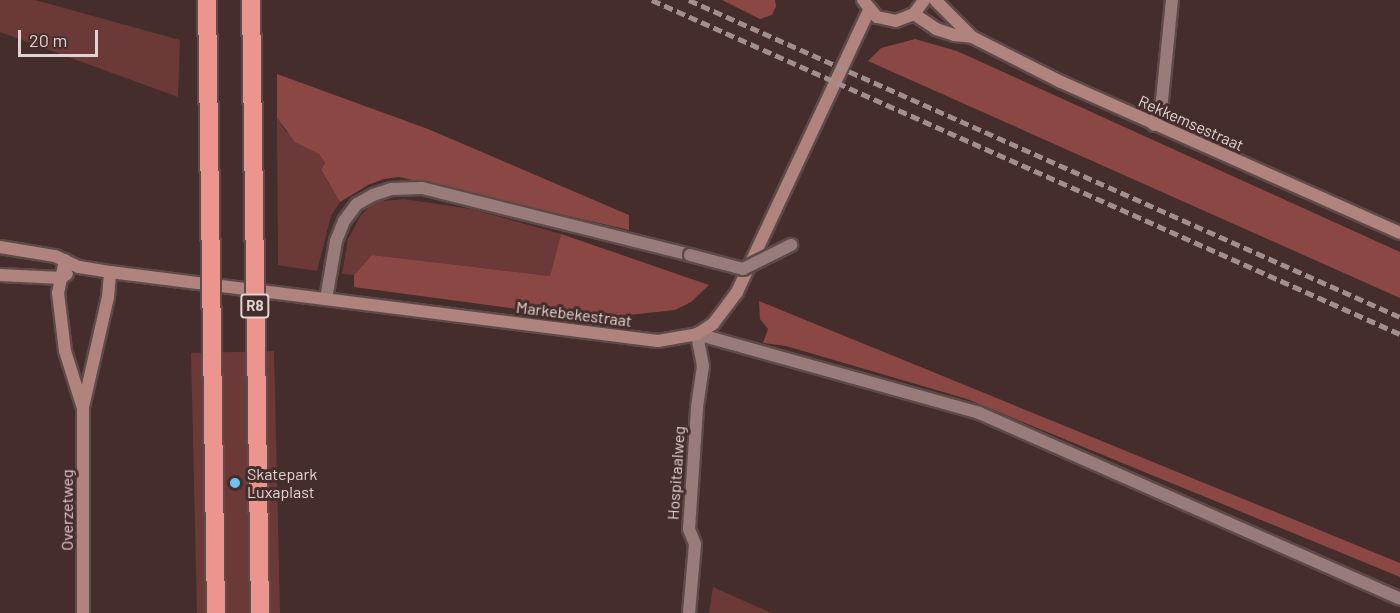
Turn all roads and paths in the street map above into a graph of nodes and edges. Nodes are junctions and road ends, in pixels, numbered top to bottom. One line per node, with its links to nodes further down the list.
1 (207, 0): 23 (highway, bridge)
2 (251, 0): 24 (highway, R8, bridge)
3 (924, 0): 7 (street)
4 (936, 0): 8 (street, Rekkemsestraat)
5 (1172, 0): 9 (street)
6 (866, 5): 7 (street); 19 (street, Markebekestraat)
7 (914, 14): 8 (street, Rekkemsestraat)
8 (972, 37): 9 (street, Rekkemsestraat)
9 (1154, 124): 10 (street, Rekkemsestraat)
10 (1400, 233)
11 (791, 245): 18 (street, bridge)
12 (0, 247): 13 (street, Markebekestraat)
13 (64, 260): 14 (street, Markebekestraat); 17 (street, Overzetweg)
14 (79, 267): 15 (street, Markebekestraat); 17 (street)
15 (110, 272): 18 (street, Markebekestraat); 20 (street, Overzetweg)
16 (0, 275): 17 (street)
17 (61, 278): 20 (street, Overzetweg)
18 (326, 299): 19 (street, Markebekestraat)
19 (697, 334): 21 (street); 25 (street, Hospitaalweg)
20 (82, 407): 22 (street, Overzetweg)
21 (1400, 599)
22 (83, 613)
23 (216, 613)
24 (260, 613)
25 (688, 613)

